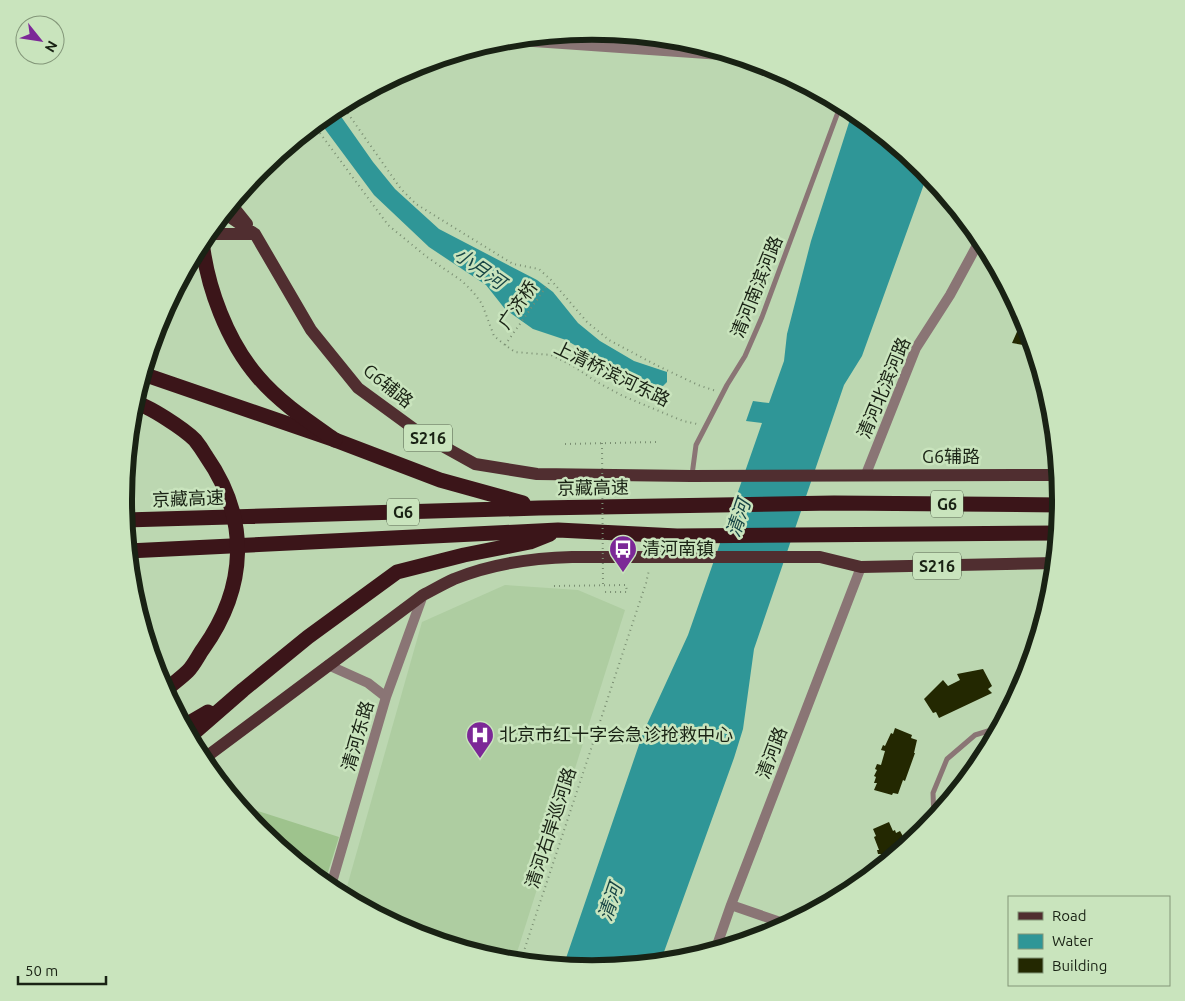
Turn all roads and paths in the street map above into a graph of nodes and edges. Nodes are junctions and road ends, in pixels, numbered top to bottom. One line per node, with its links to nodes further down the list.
1 (545, 43): 2 (street)
2 (702, 54)
3 (347, 112): 12 (path)
4 (838, 112): 15 (lane, 清河南滨河路)
5 (318, 131): 13 (path)
6 (236, 210): 9 (main road)
7 (230, 217): 9 (main road, G6辅路 / S216)
8 (217, 234): 9 (main road)
9 (255, 234): 24 (main road, G6辅路 / S216)
10 (976, 247): 22 (street, 清河北滨河路)
11 (203, 255): 18 (highway, bridge)
12 (551, 280): 13 (path, 广济桥); 15 (path)
13 (505, 345): 17 (path, 上清桥滨河东路)
14 (149, 376): 18 (highway, bridge)
15 (723, 392): 17 (lane, 清河南滨河路)
16 (142, 405): 39 (highway, bridge)
17 (706, 426): 24 (lane, 清河南滨河路)
18 (335, 440): 26 (highway)
19 (657, 442): 20 (path)
20 (602, 443): 21 (path); 35 (path, bridge)
21 (565, 444)
22 (866, 474): 23 (main road, G6辅路); 24 (main road, G6辅路)
23 (1052, 475)
24 (691, 476)
25 (1053, 505): 26 (highway, 京藏高速 / G6)
26 (539, 508): 27 (highway, 京藏高速 / G6)
27 (133, 520)
28 (558, 530): 29 (highway, G6); 30 (highway, G6); 40 (highway)
29 (1052, 533)
30 (135, 551)
31 (651, 558): 33 (main road, S216); 37 (main road); 51 (path, 清河右岸巡河路)
32 (1049, 563): 33 (main road, S216)
33 (861, 568): 48 (street, 清河路)
34 (554, 586): 35 (path)
35 (603, 586): 36 (path)
36 (603, 592)
37 (423, 595): 38 (main road); 41 (street, 清河东路)
38 (328, 666): 41 (street); 45 (main road)
39 (171, 686)
40 (243, 690): 42 (highway); 44 (highway)
41 (386, 698): 47 (street, 清河东路)
42 (189, 723)
43 (992, 730): 46 (lane)
44 (195, 732)
45 (209, 755)
46 (934, 810)
47 (333, 880)
48 (731, 905): 49 (street); 50 (street, 清河路)
49 (779, 922)
50 (718, 943)
51 (523, 955)

